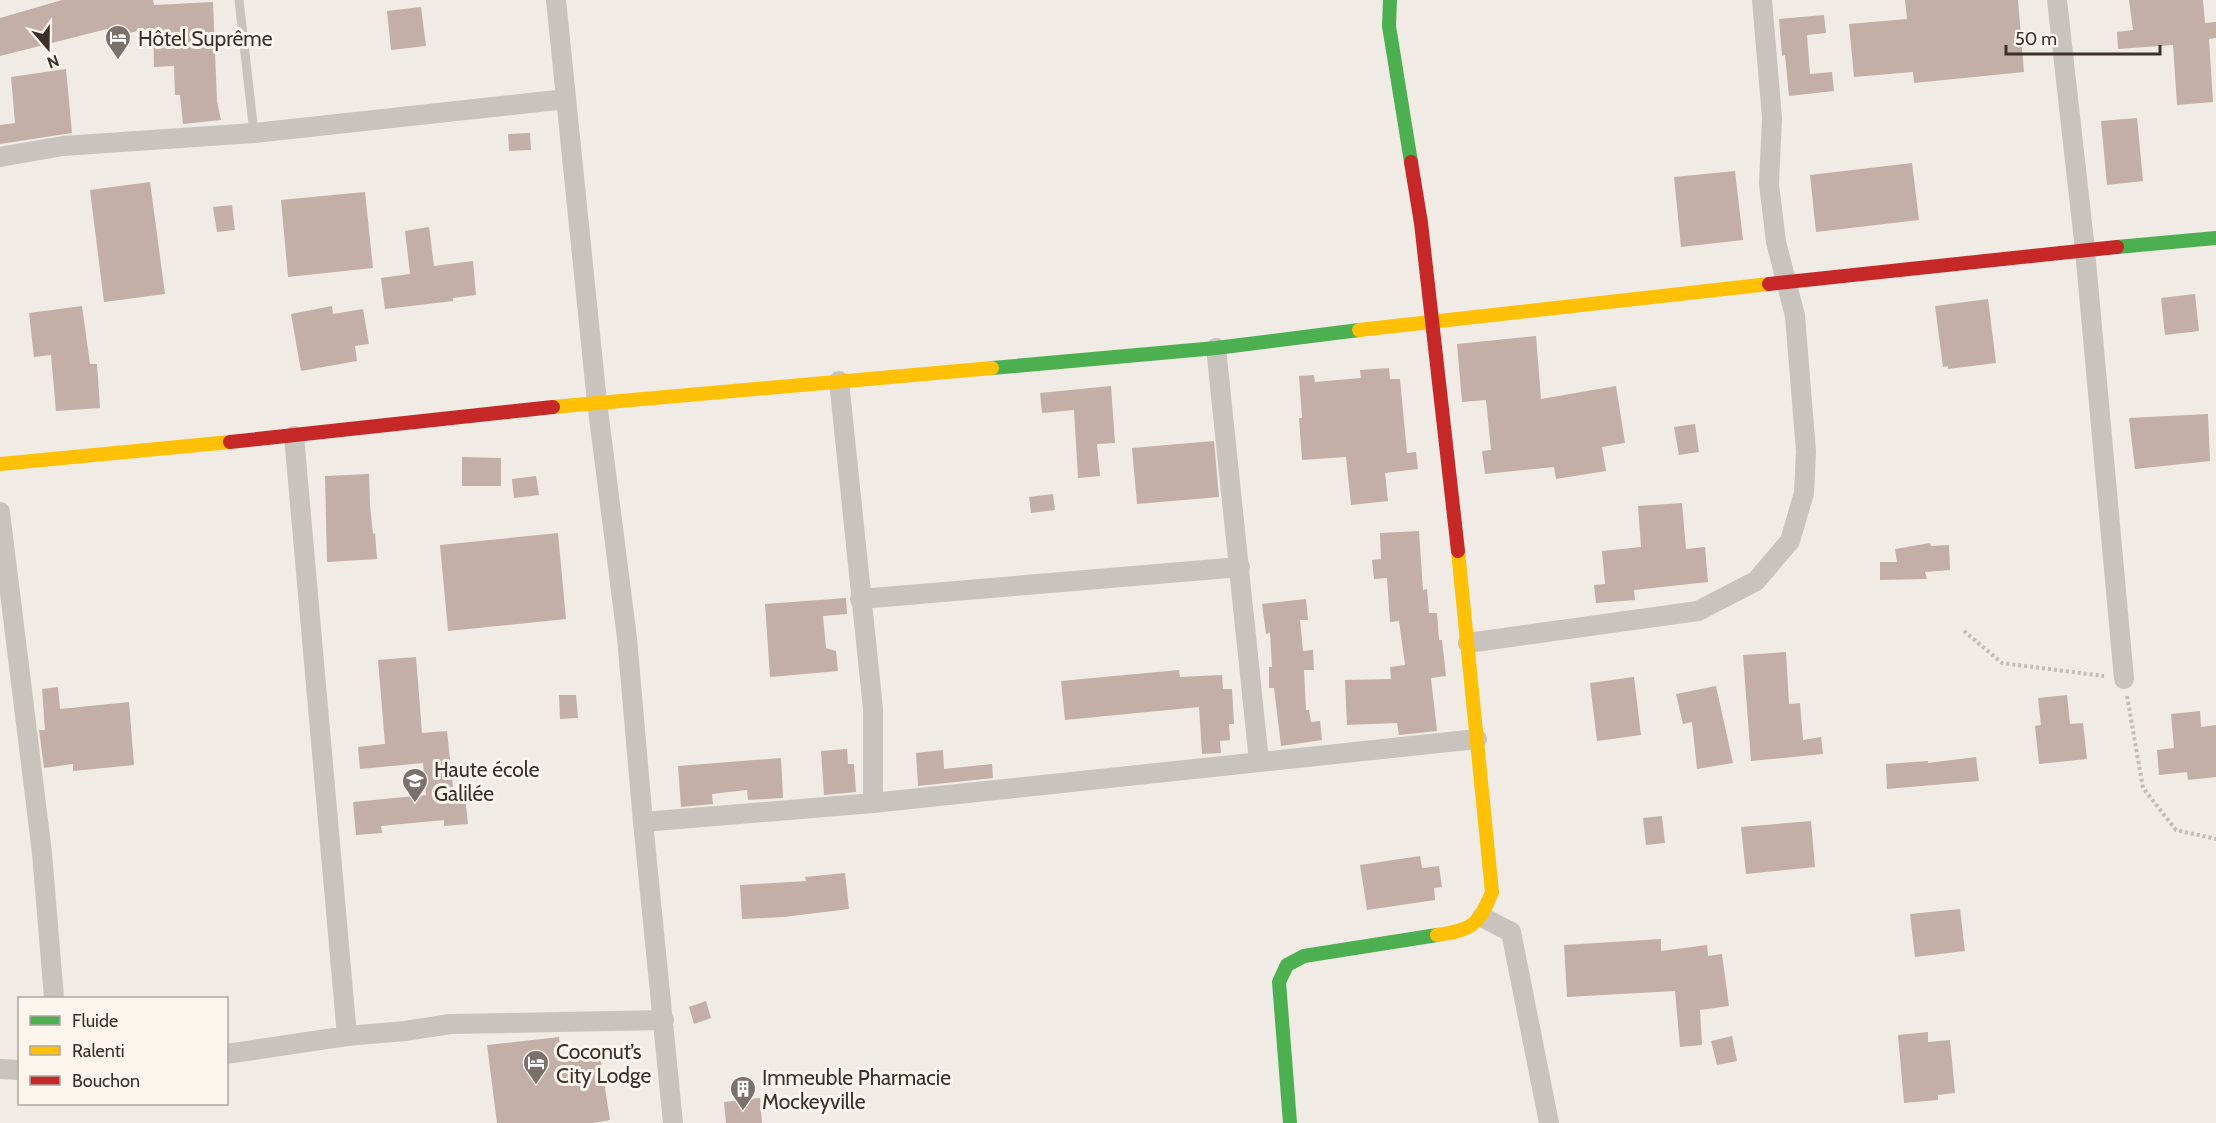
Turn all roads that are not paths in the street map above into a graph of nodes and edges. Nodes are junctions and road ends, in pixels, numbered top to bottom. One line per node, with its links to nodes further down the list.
1 (239, 0): 7 (lane)
2 (556, 0): 6 (street)
3 (1389, 0): 12 (street)
4 (1762, 0): 11 (street)
5 (2057, 0): 10 (street)
6 (566, 99): 7 (street); 15 (street)
7 (254, 134): 8 (street)
8 (0, 157)
9 (2216, 238): 10 (street)
10 (2085, 250): 11 (street); 22 (street)
11 (1788, 283): 12 (street); 21 (street)
12 (1432, 321): 13 (street); 21 (street)
13 (1216, 348): 14 (street); 19 (street)
14 (839, 381): 15 (street); 20 (street)
15 (597, 402): 16 (street); 26 (street)
16 (294, 436): 17 (street); 30 (street)
17 (0, 464)
18 (0, 512): 28 (street)
19 (1240, 567): 20 (street); 24 (street)
20 (860, 598): 25 (street)
21 (1468, 643): 23 (street)
22 (2124, 679)
23 (1477, 740): 24 (street); 27 (street)
24 (1259, 761): 25 (street)
25 (873, 803): 26 (street)
26 (643, 822): 29 (street)
27 (1482, 917): 35 (street); 36 (street)
28 (54, 997)
29 (664, 1020): 30 (street); 34 (street)
30 (346, 1036): 31 (street)
31 (228, 1054)
32 (0, 1069): 33 (street)
33 (18, 1070)
34 (673, 1123)
35 (1290, 1123)
36 (1549, 1123)

